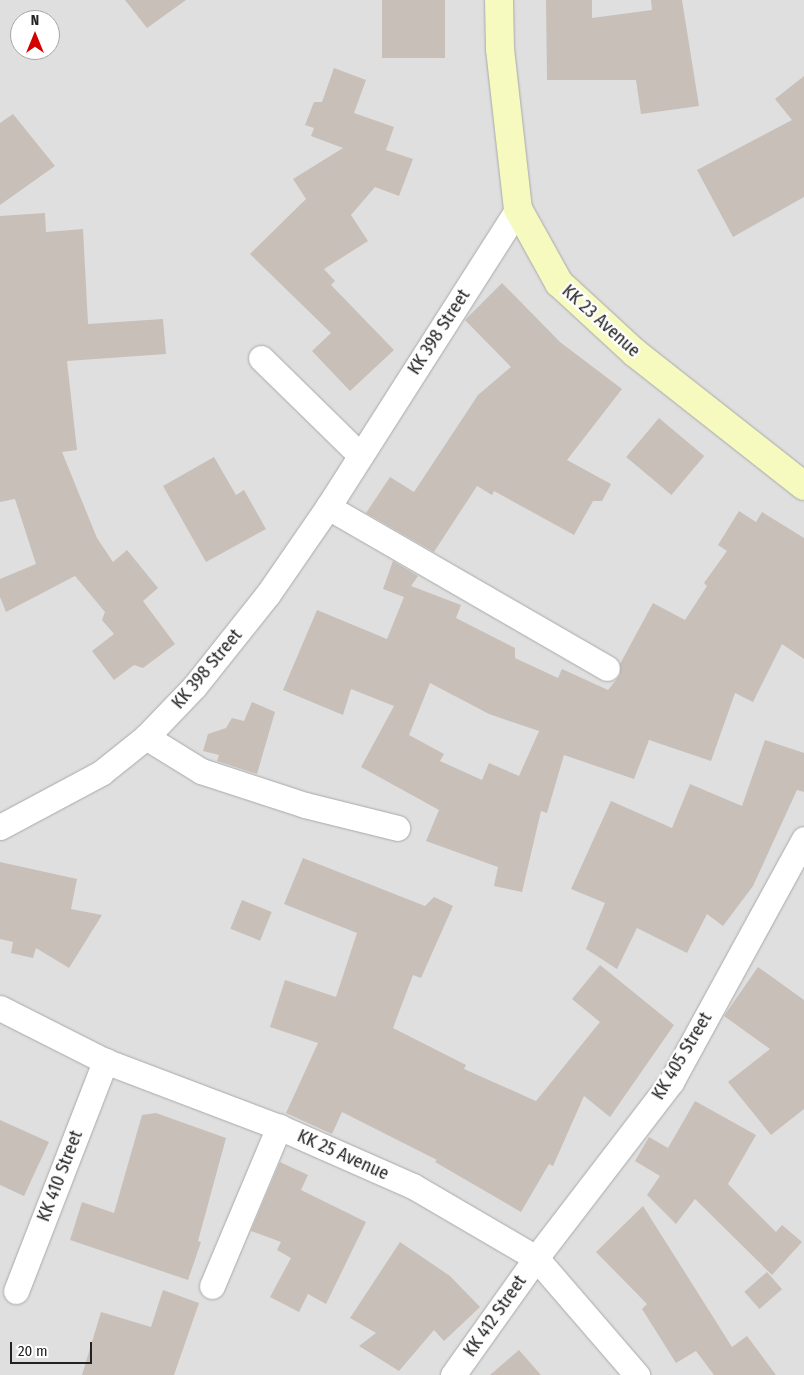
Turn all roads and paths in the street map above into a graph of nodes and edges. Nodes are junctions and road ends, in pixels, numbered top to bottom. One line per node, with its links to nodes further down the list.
1 (499, 0): 2 (main road, KK 23 Avenue)
2 (518, 209): 4 (street, KK 398 Street); 5 (main road, KK 23 Avenue)
3 (261, 358): 4 (street)
4 (359, 454): 6 (street, KK 398 Street)
5 (801, 479)
6 (328, 507): 7 (street); 8 (street, KK 398 Street)
7 (607, 668)
8 (146, 737): 9 (street, KK 398 Street); 10 (street)
9 (0, 827)
10 (397, 828)
11 (804, 839): 15 (street, KK 405 Street)
12 (0, 1008): 13 (street, KK 25 Avenue)
13 (105, 1061): 14 (street, KK 25 Avenue); 17 (street, KK 410 Street)
14 (279, 1127): 15 (street, KK 25 Avenue); 16 (street)
15 (536, 1258): 18 (street, KK 412 Street); 19 (street, KK 25 Avenue)
16 (212, 1286)
17 (16, 1291)
18 (453, 1375)
19 (637, 1375)

